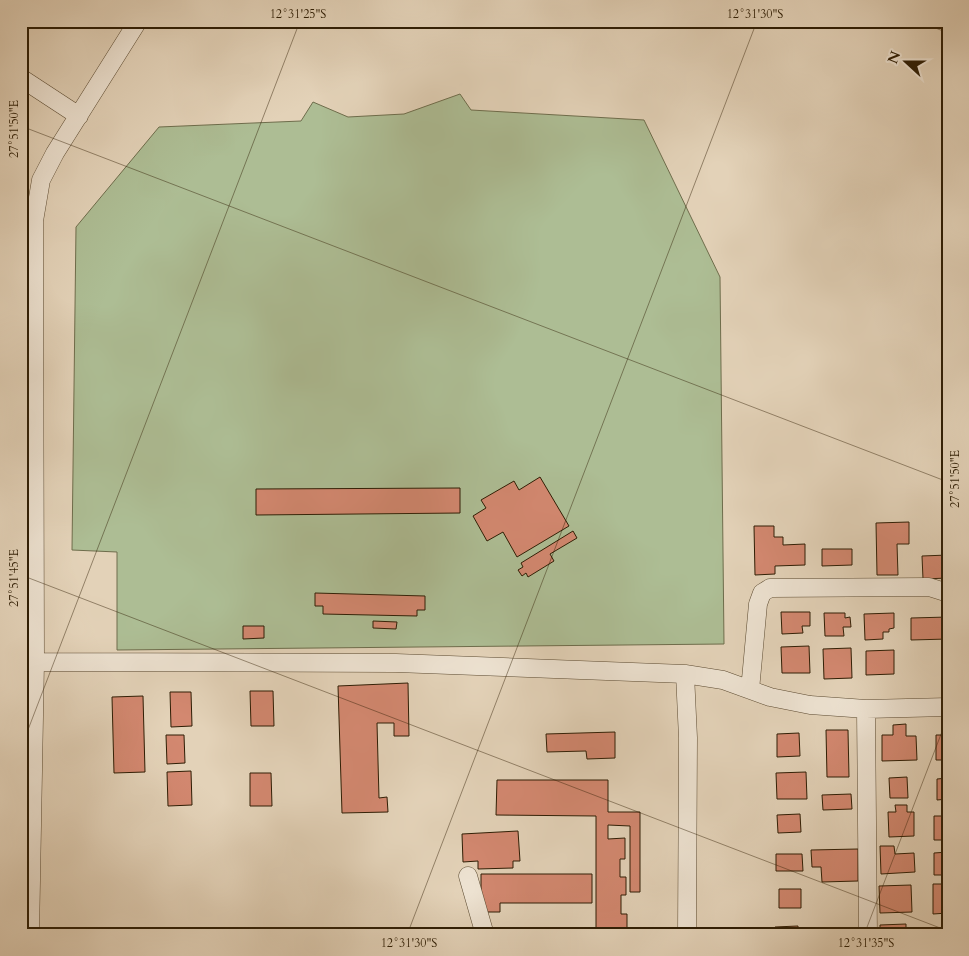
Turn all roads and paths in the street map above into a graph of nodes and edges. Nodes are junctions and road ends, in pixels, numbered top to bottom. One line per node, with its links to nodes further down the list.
1 (138, 21): 3 (street)
2 (21, 78): 3 (street)
3 (79, 116): 5 (street)
4 (948, 593): 7 (street)
5 (35, 662): 6 (street); 11 (street)
6 (685, 674): 7 (street); 13 (street)
7 (750, 690): 9 (street)
8 (948, 707): 9 (street)
9 (866, 709): 14 (street)
10 (468, 876): 12 (street)
11 (30, 935)
12 (485, 935)
13 (687, 935)
14 (868, 935)

